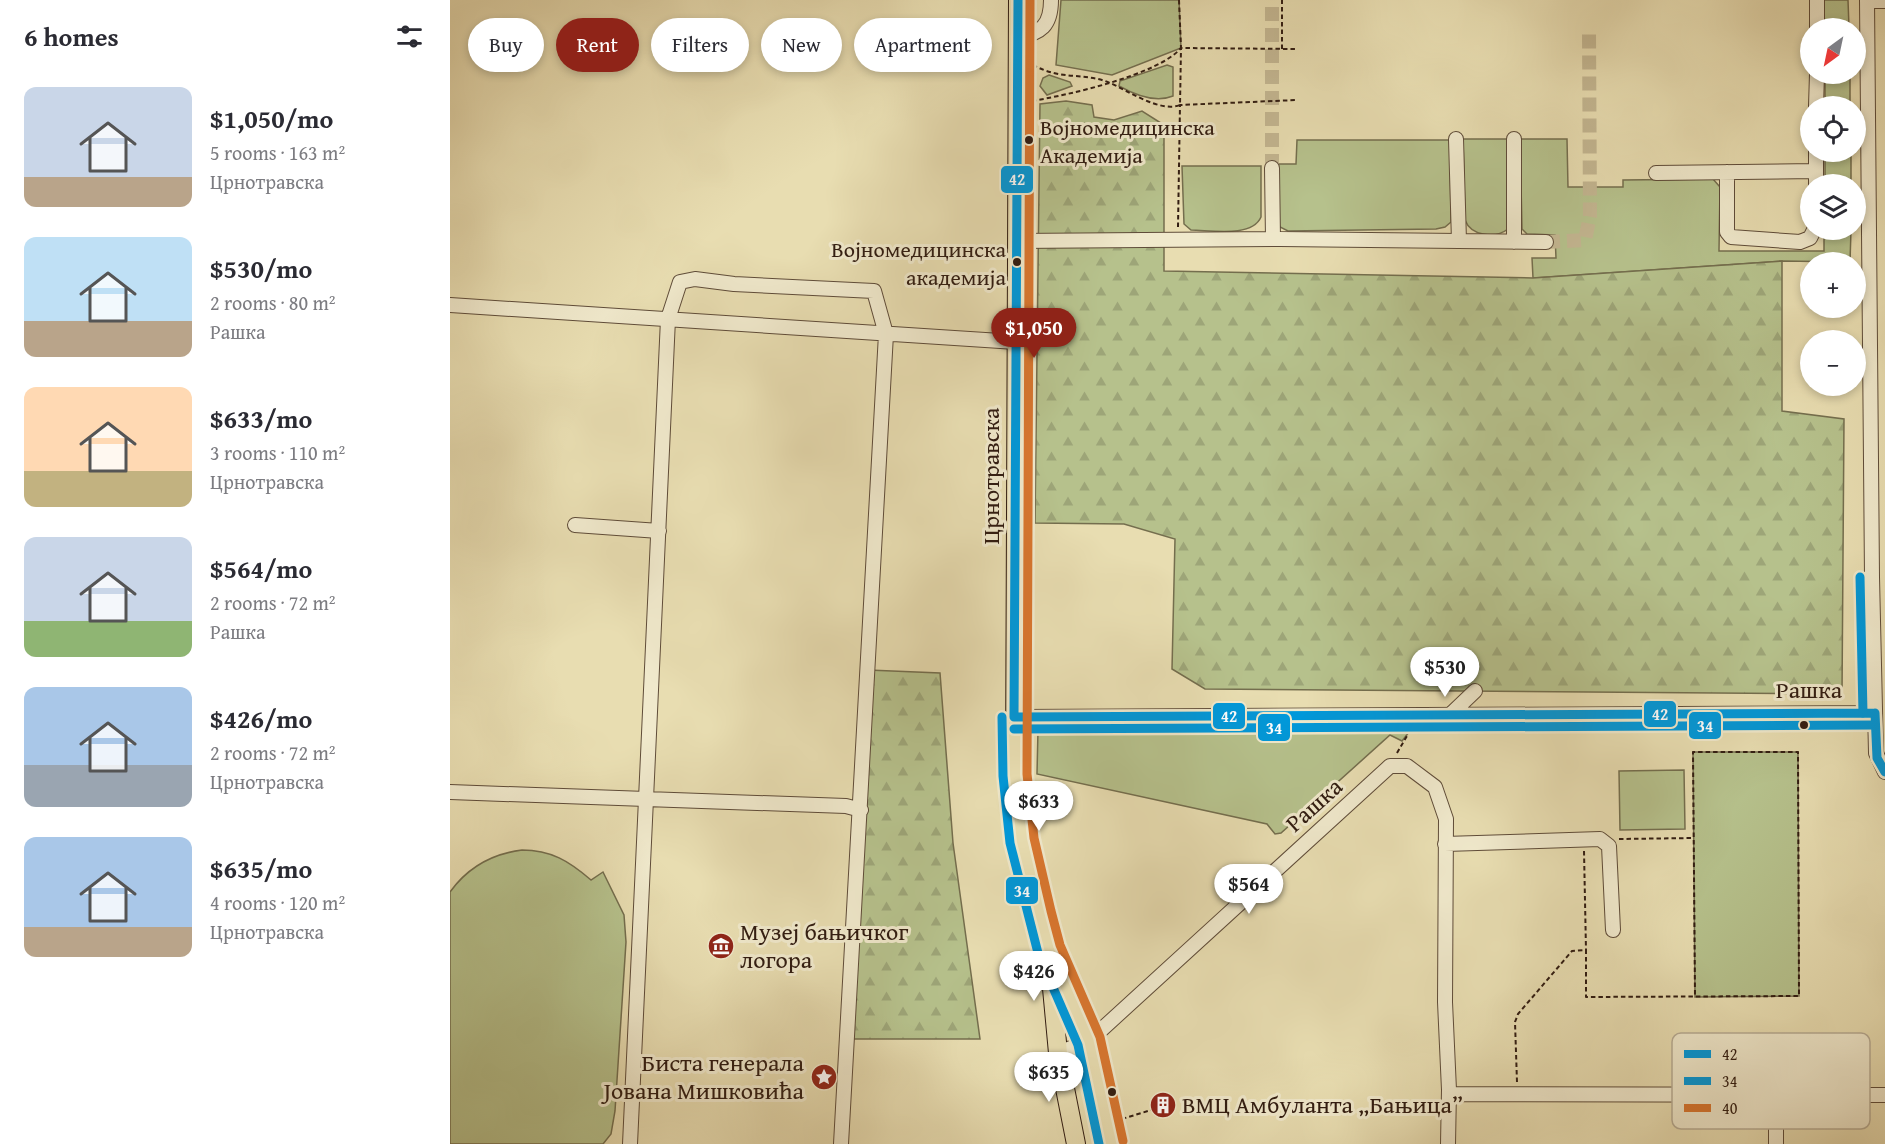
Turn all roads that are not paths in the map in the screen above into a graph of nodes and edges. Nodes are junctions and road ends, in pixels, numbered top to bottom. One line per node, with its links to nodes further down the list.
1 (1018, 0): 7 (main road, Црнотравска)
2 (1051, 0): 7 (street)
3 (1817, 0): 6 (street)
4 (1867, 1): 5 (street); 26 (street)
5 (1885, 1)
6 (1817, 18)
7 (1017, 38): 16 (main road, Црнотравска)
8 (1456, 139): 17 (street)
9 (1514, 139): 18 (street)
10 (1272, 168): 14 (street)
11 (1726, 172): 12 (street); 13 (street); 15 (street)
12 (1656, 173)
13 (1800, 177)
14 (1273, 239): 16 (street); 17 (street)
15 (1805, 240)
16 (1016, 241): 23 (main road, Црнотравска)
17 (1458, 241): 18 (street)
18 (1514, 242): 19 (street)
19 (1546, 242)
20 (450, 305): 21 (street)
21 (668, 319): 22 (street); 22 (street); 25 (street)
22 (886, 334): 23 (street); 35 (street)
23 (1016, 342): 31 (main road, Црнотравска)
24 (575, 525): 25 (street)
25 (659, 531): 34 (street)
26 (1878, 540): 27 (street)
27 (1878, 577): 29 (street)
28 (1475, 691): 30 (street)
29 (1875, 713): 30 (street, Рашка); 32 (street)
30 (1452, 714): 31 (street, Рашка)
31 (1014, 717): 38 (main road, Црнотравска)
32 (1885, 772)
33 (450, 792): 34 (street)
34 (646, 799): 35 (street); 45 (street)
35 (861, 810): 46 (street)
36 (1446, 844): 37 (street); 39 (street, Рашка); 41 (street)
37 (1613, 930)
38 (1049, 949): 39 (main road, Црнотравска); 40 (main road, Црнотравска)
39 (1089, 1041): 40 (street, Рашка); 48 (main road, Црнотравска)
40 (1058, 1053): 47 (main road, Црнотравска)
41 (1449, 1094): 42 (street); 49 (street)
42 (1672, 1094)
43 (1870, 1095): 44 (street)
44 (1885, 1095)
45 (630, 1144)
46 (841, 1144)
47 (1076, 1144)
48 (1111, 1144)
49 (1448, 1144)

